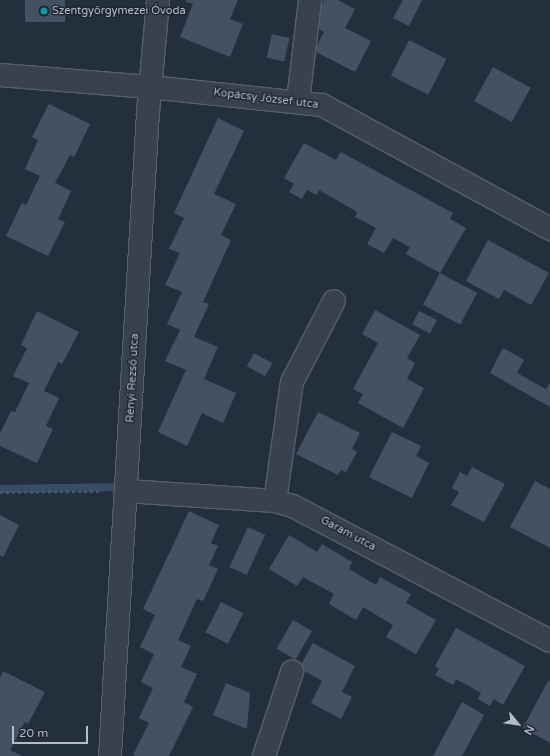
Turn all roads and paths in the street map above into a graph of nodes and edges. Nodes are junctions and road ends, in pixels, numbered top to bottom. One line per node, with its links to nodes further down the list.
1 (158, 0): 4 (street, Rényi Rezső utca)
2 (310, 0): 5 (street)
3 (0, 75): 4 (street, Kopácsy József utca)
4 (150, 87): 5 (street, Kopácsy József utca); 8 (street, Rényi Rezső utca)
5 (298, 101): 6 (street, Kopácsy József utca)
6 (550, 229)
7 (334, 301): 10 (street)
8 (127, 491): 9 (path); 10 (street, Garam utca); 13 (street, Rényi Rezső utca)
9 (0, 492)
10 (276, 501): 11 (street, Garam utca)
11 (550, 641)
12 (292, 672): 14 (street)
13 (110, 756)
14 (264, 756)

